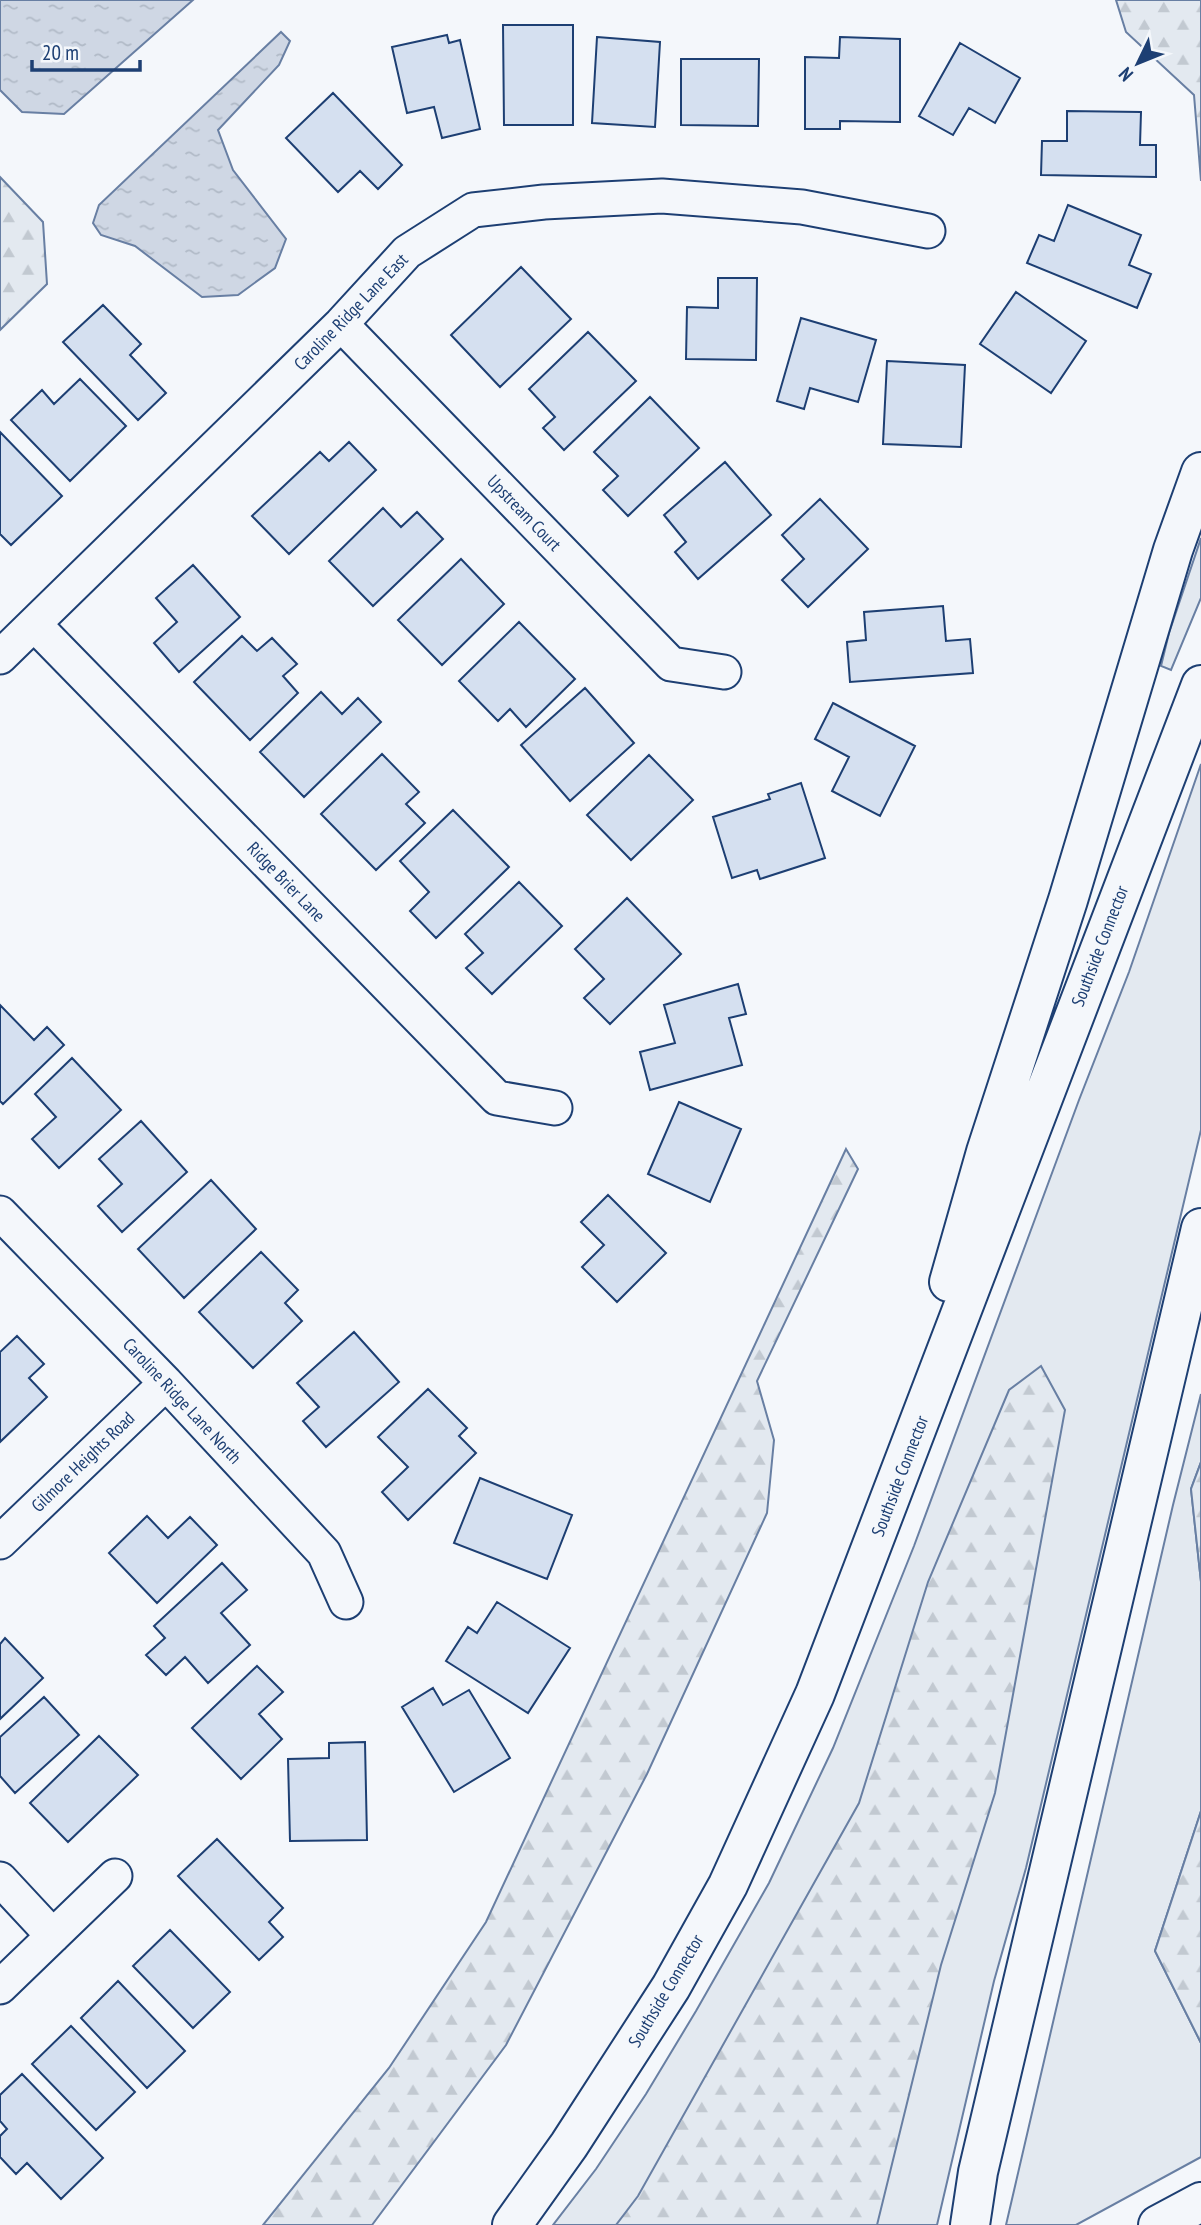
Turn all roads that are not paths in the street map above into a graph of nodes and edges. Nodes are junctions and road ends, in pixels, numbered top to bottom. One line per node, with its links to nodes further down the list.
1 (928, 231): 2 (street, Caroline Ridge Lane East)
2 (341, 324): 4 (street, Caroline Ridge Lane East); 6 (street, Upstream Court)
3 (1201, 472): 12 (highway)
4 (35, 625): 5 (street, Caroline Ridge Lane East); 8 (street, Ridge Brier Lane)
5 (0, 657)
6 (724, 672)
7 (1201, 685): 12 (highway, Southside Connector)
8 (555, 1108)
9 (0, 1213): 11 (street, Caroline Ridge Lane North)
10 (1199, 1245): 21 (highway)
11 (166, 1383): 13 (street, Gilmore Heights Road); 14 (street, Caroline Ridge Lane North)
12 (876, 1538): 20 (highway, Southside Connector)
13 (0, 1542)
14 (346, 1602)
15 (115, 1876): 17 (street)
16 (0, 1880): 17 (street)
17 (53, 1936): 18 (street)
18 (0, 1987)
19 (1201, 2202): 22 (highway)
20 (512, 2225)
21 (970, 2225)
22 (1158, 2225)

